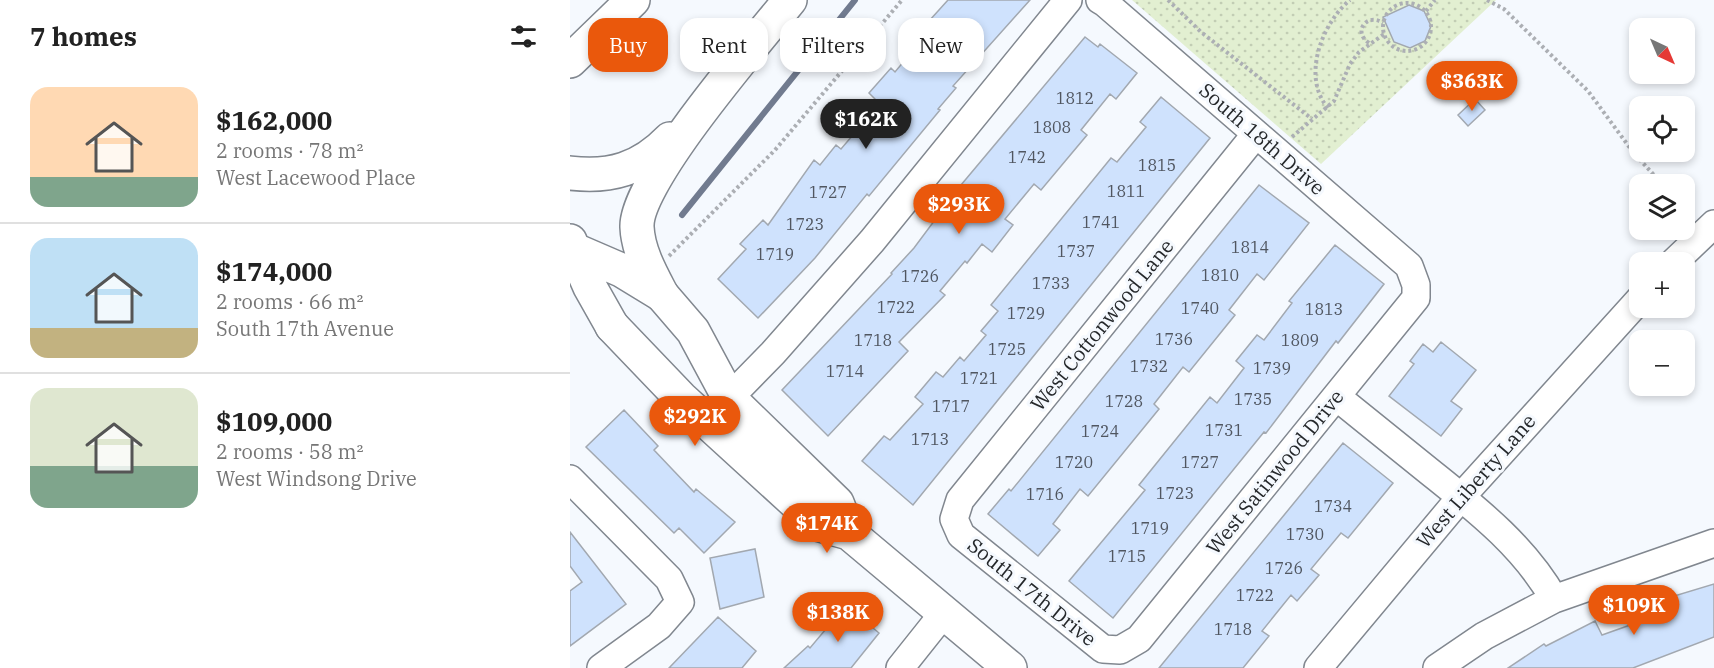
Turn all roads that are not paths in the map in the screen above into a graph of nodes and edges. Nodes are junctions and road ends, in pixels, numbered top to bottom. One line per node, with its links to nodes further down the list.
1 (633, 0): 5 (main road)
2 (790, 0): 6 (main road)
3 (1068, 0): 18 (street)
4 (1100, 0): 7 (street, South 18th Drive)
5 (570, 61)
6 (717, 91): 8 (main road); 13 (main road)
7 (1256, 134): 12 (street, South 18th Drive); 21 (street, West Cottonwood Lane)
8 (570, 173)
9 (1714, 224): 11 (street)
10 (571, 246): 13 (main road); 16 (main road)
11 (1685, 252)
12 (1416, 285): 17 (street, West Satinwood Drive)
13 (662, 296): 18 (main road)
14 (570, 302): 16 (main road)
15 (1629, 311): 20 (street, West Liberty Lane)
16 (612, 326): 22 (main road)
17 (1337, 397): 20 (street); 26 (street, West Satinwood Drive)
18 (729, 398): 22 (main road)
19 (570, 479): 27 (street)
20 (1461, 496): 24 (street); 30 (street, West Liberty Lane)
21 (954, 519): 26 (street, South 17th Drive)
22 (849, 533): 25 (main road)
23 (1714, 543): 24 (street)
24 (1554, 598): 31 (street)
25 (943, 614): 28 (street); 29 (main road)
26 (1120, 650)
27 (601, 668)
28 (900, 668)
29 (1010, 668)
30 (1318, 668)
31 (1437, 668)

